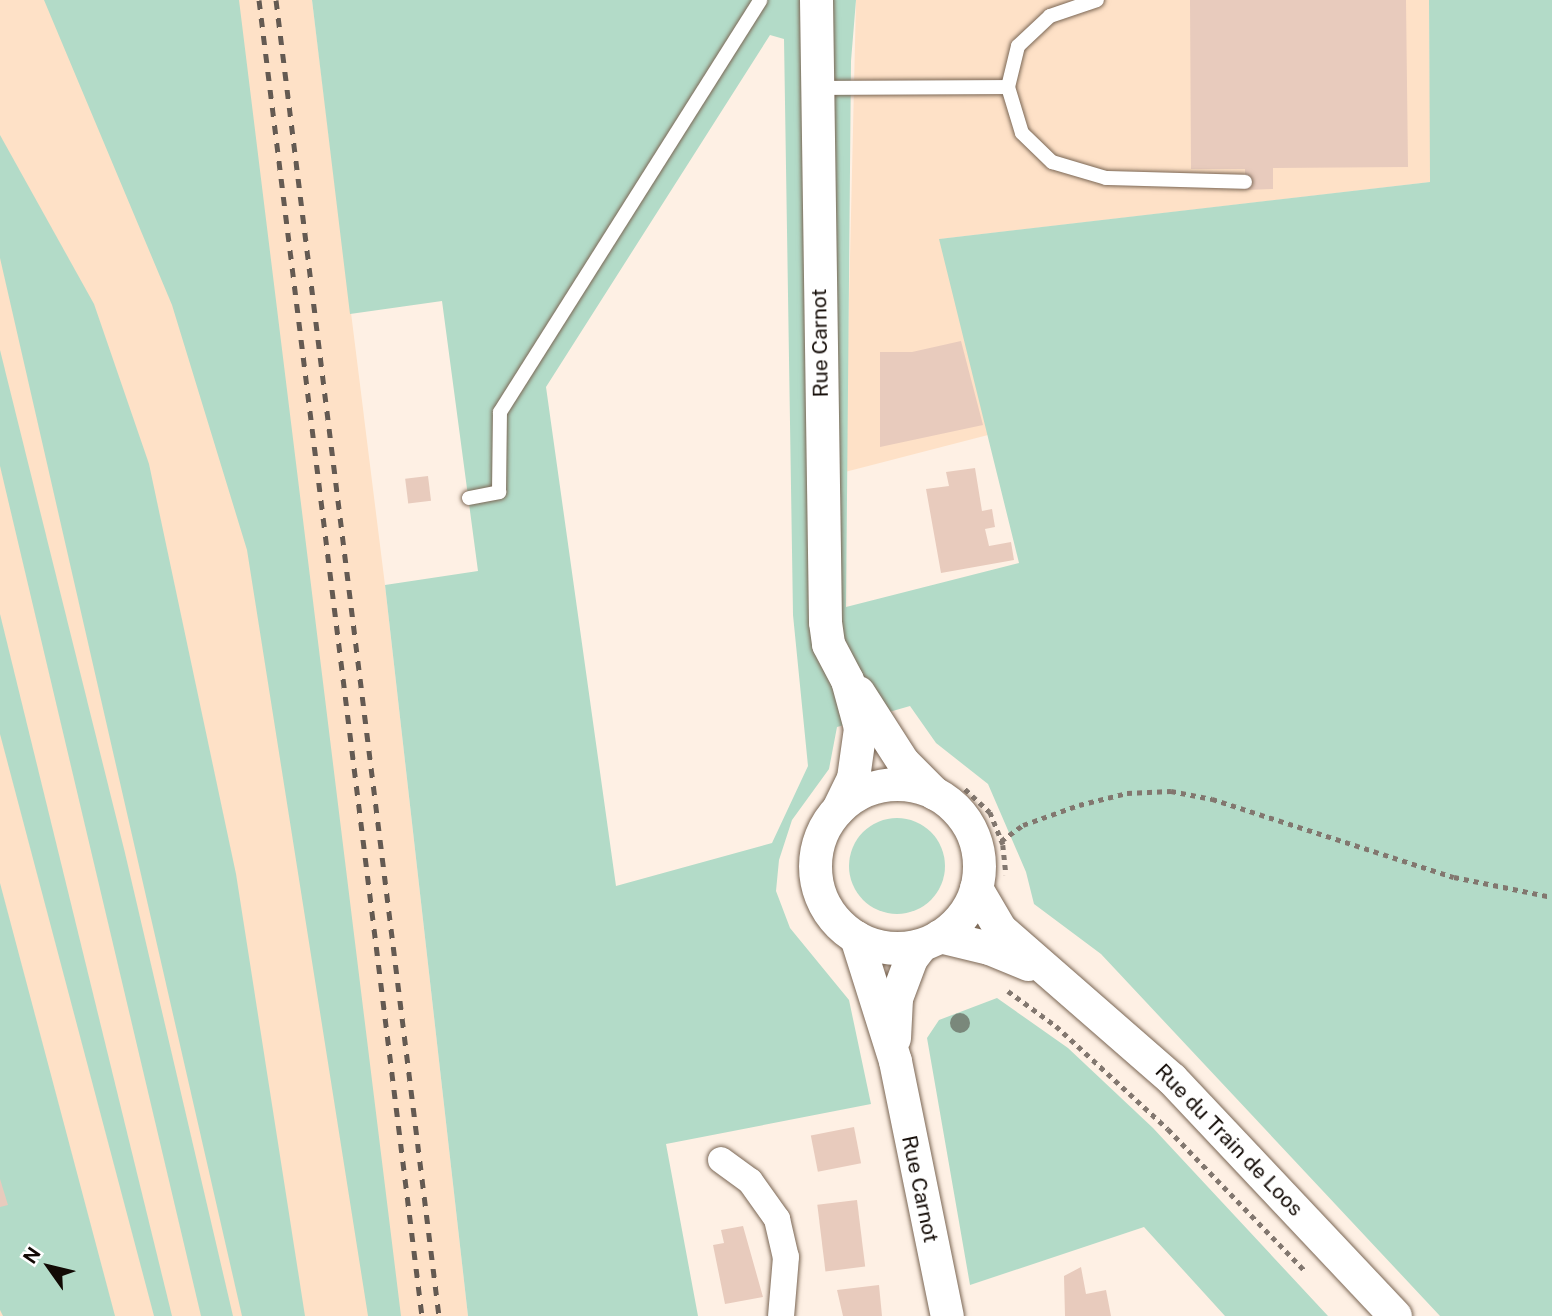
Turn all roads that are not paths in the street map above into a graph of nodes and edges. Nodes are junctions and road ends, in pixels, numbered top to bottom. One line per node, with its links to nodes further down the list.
1 (760, 0): 7 (lane)
2 (816, 0): 5 (street, Rue Carnot)
3 (1097, 0): 4 (lane)
4 (1008, 87): 5 (lane); 6 (lane)
5 (816, 88): 8 (street, Rue Carnot)
6 (1245, 182)
7 (468, 498)
8 (847, 680): 9 (street, Rue Carnot); 10 (street, Rue Carnot)
9 (945, 788): 10 (street); 11 (street)
10 (838, 809): 12 (street)
11 (991, 888): 13 (street); 14 (street, Rue du Train de Loos)
12 (856, 937): 13 (street); 15 (street, Rue Carnot)
13 (930, 941): 14 (street, Rue du Train de Loos); 15 (street, Rue Carnot)
14 (1052, 976): 19 (street, Rue du Train de Loos)
15 (895, 1061): 18 (street, Rue Carnot)
16 (721, 1160): 17 (street)
17 (780, 1316)
18 (947, 1316)
19 (1395, 1316)

